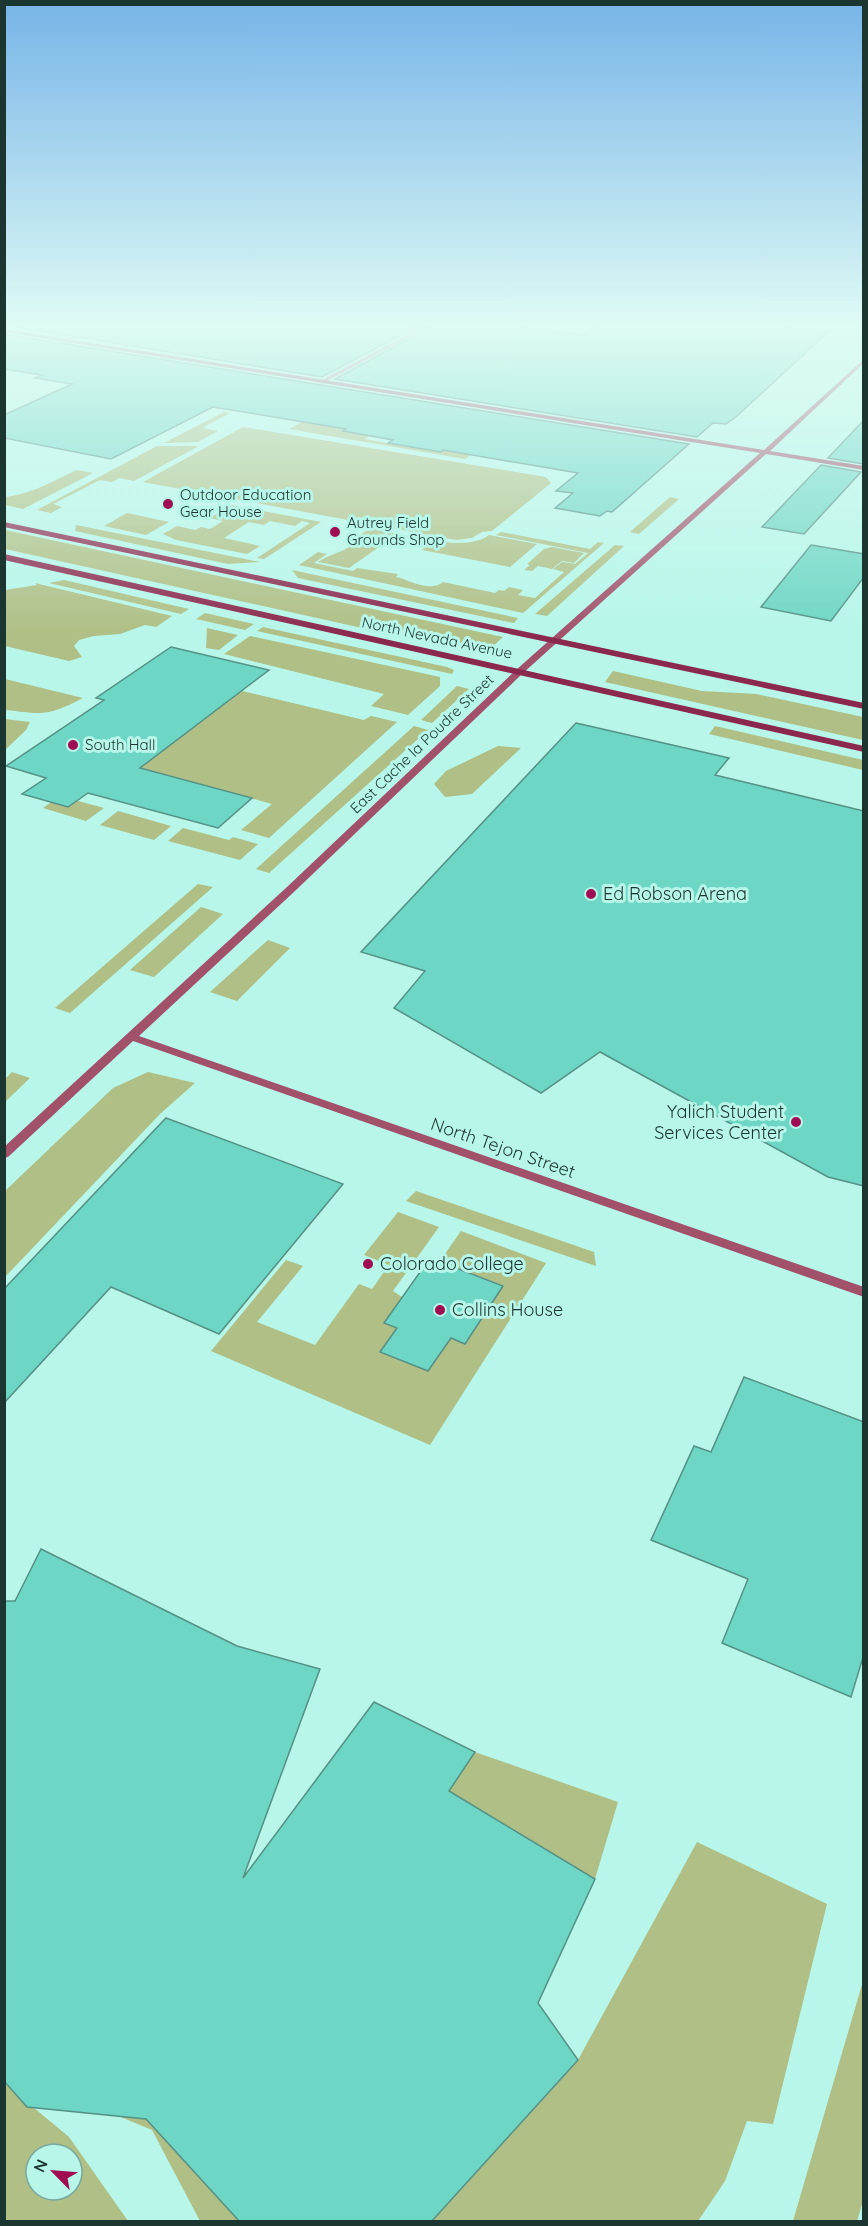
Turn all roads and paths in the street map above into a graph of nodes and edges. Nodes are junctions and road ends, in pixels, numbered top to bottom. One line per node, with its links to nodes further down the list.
1 (621, 429): 3 (street)
2 (790, 429): 3 (street, East Cache la Poudre Street)
3 (765, 452): 4 (street); 7 (street, East Cache la Poudre Street)
4 (864, 468)
5 (4, 524): 7 (main road, North Nevada Avenue)
6 (4, 556): 8 (main road, North Nevada Avenue)
7 (554, 640): 8 (street, East Cache la Poudre Street); 9 (main road, North Nevada Avenue)
8 (519, 672): 10 (main road, North Nevada Avenue); 11 (street, East Cache la Poudre Street)
9 (864, 706)
10 (864, 749)
11 (131, 1037): 12 (street, East Cache la Poudre Street); 13 (street, North Tejon Street)
12 (4, 1154)
13 (864, 1292)

